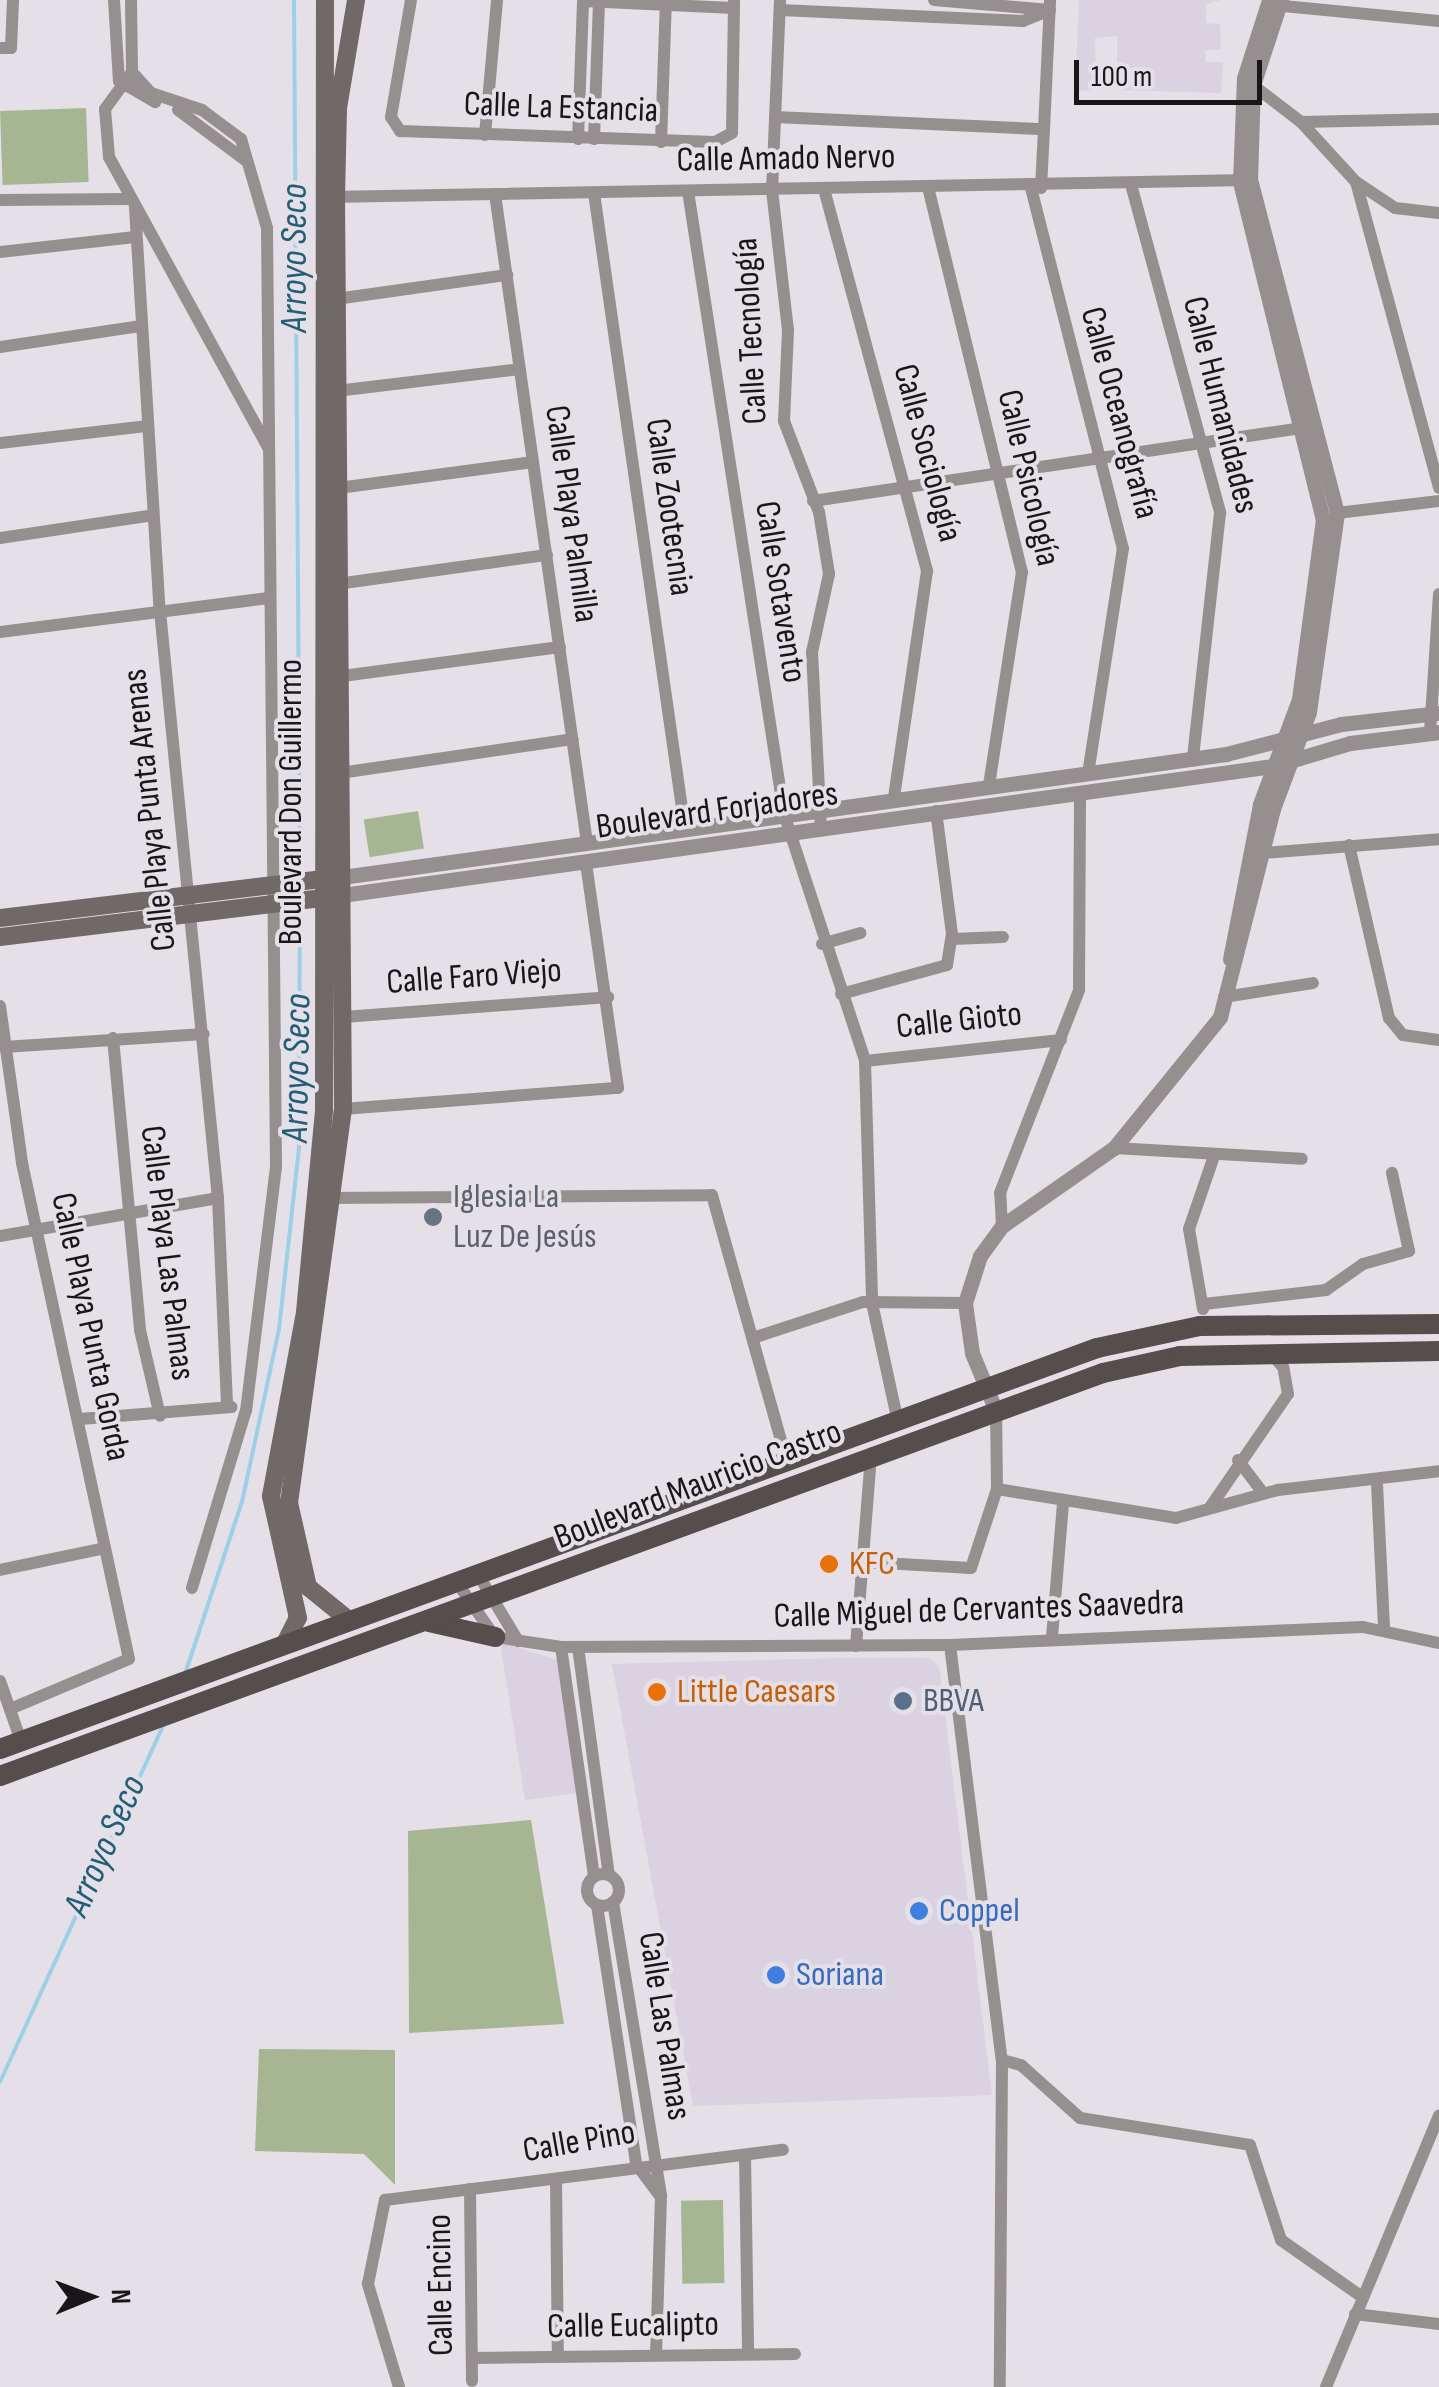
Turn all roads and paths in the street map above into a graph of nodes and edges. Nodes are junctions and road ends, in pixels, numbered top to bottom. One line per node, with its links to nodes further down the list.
1 (13, 0): 17 (street)
2 (114, 0): 20 (street)
3 (131, 0): 18 (street)
4 (325, 0): 21 (main road, Boulevard Don Guillermo)
5 (356, 0): 21 (main road, Boulevard Don Guillermo)
6 (411, 0): 26 (street, Calle La Estancia)
7 (497, 0): 26 (street)
8 (934, 0): 15 (street)
9 (583, 1): 10 (street); 27 (street)
10 (599, 1): 12 (street); 28 (street)
11 (1273, 2): 16 (street); 19 (street)
12 (666, 3): 13 (street); 29 (street)
13 (734, 4): 29 (street, Calle La Estancia)
14 (780, 5): 15 (street); 22 (street, Calle Tecnología)
15 (1050, 5): 25 (street, Calle Oceanografía)
16 (1439, 21)
17 (0, 48)
18 (132, 72): 20 (street); 32 (street)
19 (1248, 82): 24 (street); 30 (street)
20 (121, 83): 32 (street); 43 (street)
21 (330, 107): 41 (main road, Boulevard Don Guillermo)
22 (775, 117): 25 (street); 37 (street, Calle Tecnología)
23 (1439, 119): 24 (street)
24 (1301, 122): 31 (street)
25 (1044, 129): 34 (street, Calle Oceanografía)
26 (485, 135): 27 (street, Calle La Estancia)
27 (578, 139): 28 (street, Calle La Estancia)
28 (594, 140): 29 (street, Calle La Estancia)
29 (662, 142)
30 (1245, 181): 35 (street, Calle Amado Nervo); 55 (street); 67 (street)
31 (1356, 182): 44 (street); 64 (street)
32 (261, 183): 58 (street, Boulevard Don Guillermo)
33 (928, 187): 34 (street, Calle Amado Nervo); 36 (street, Calle Amado Nervo); 61 (street, Calle Psicología)
34 (1036, 188): 35 (street, Calle Amado Nervo); 59 (street, Calle Oceanografía)
35 (1132, 188): 57 (street, Calle Humanidades)
36 (824, 189): 37 (street, Calle Amado Nervo); 62 (street, Calle Sociología)
37 (772, 190): 38 (street, Calle Amado Nervo); 65 (street, Calle Tecnología)
38 (688, 191): 39 (street, Calle Amado Nervo); 92 (street, Calle Sotavento)
39 (594, 192): 40 (street, Calle Amado Nervo); 94 (street, Calle Zootecnia)
40 (496, 194): 41 (street, Calle Amado Nervo); 48 (street, Calle Playa Palmilla)
41 (329, 197): 49 (main road, Boulevard Don Guillermo); 63 (main road, Boulevard Don Guillermo)
42 (0, 200): 43 (street)
43 (132, 204): 46 (street, Calle Playa Punta Arenas); 58 (street)
44 (1434, 213): 45 (street)
45 (1439, 225)
46 (135, 237): 47 (street); 50 (street, Calle Playa Punta Arenas)
47 (0, 252)
48 (507, 275): 49 (street); 52 (street, Calle Playa Palmilla)
49 (336, 299): 53 (main road, Boulevard Don Guillermo)
50 (141, 326): 51 (street); 54 (street, Calle Playa Punta Arenas)
51 (0, 346)
52 (520, 369): 53 (street); 60 (street, Calle Playa Palmilla)
53 (336, 390): 63 (main road, Boulevard Don Guillermo)
54 (148, 426): 56 (street); 68 (street, Calle Playa Punta Arenas)
55 (1301, 428): 57 (street); 80 (street)
56 (0, 442)
57 (1202, 443): 59 (street); 82 (street, Calle Humanidades)
58 (269, 450): 73 (street, Boulevard Don Guillermo)
59 (1099, 458): 61 (street); 86 (street, Calle Oceanografía)
60 (533, 462): 63 (street); 70 (street, Calle Playa Palmilla)
61 (998, 473): 62 (street); 87 (street, Calle Psicología)
62 (906, 487): 65 (street); 89 (street, Calle Sociología)
63 (331, 488): 71 (main road, Boulevard Don Guillermo); 77 (main road, Boulevard Don Guillermo)
64 (1439, 488)
65 (813, 500): 90 (street, Calle Tecnología)
66 (1439, 501): 67 (street)
67 (1337, 514): 80 (street)
68 (153, 515): 69 (street); 74 (street, Calle Playa Punta Arenas)
69 (0, 538)
70 (546, 556): 71 (street); 76 (street, Calle Playa Palmilla)
71 (337, 584): 77 (main road, Boulevard Don Guillermo)
72 (1439, 594): 78 (street)
73 (268, 598): 74 (street); 102 (street, Boulevard Don Guillermo)
74 (160, 611): 75 (street); 103 (street, Calle Playa Punta Arenas)
75 (0, 632)
76 (560, 647): 77 (street); 81 (street, Calle Playa Palmilla)
77 (330, 678): 85 (main road, Boulevard Don Guillermo); 101 (main road, Boulevard Don Guillermo)
78 (1436, 713): 79 (street); 80 (street, Boulevard Forjadores)
79 (1434, 733): 83 (street, Boulevard Forjadores)
80 (1293, 736): 82 (street, Boulevard Forjadores); 83 (street); 84 (street)
81 (573, 739): 85 (street); 97 (street, Calle Playa Palmilla)
82 (1193, 758): 86 (street, Boulevard Forjadores)
83 (1291, 759): 84 (street, Boulevard Forjadores); 99 (street)
84 (1273, 766): 88 (street, Boulevard Forjadores); 113 (street)
85 (340, 773): 101 (main road, Boulevard Don Guillermo)
86 (1088, 773): 87 (street, Boulevard Forjadores)
87 (989, 784): 89 (street, Boulevard Forjadores)
88 (1080, 793): 91 (street, Boulevard Forjadores); 119 (street)
89 (894, 796): 90 (street, Boulevard Forjadores)
90 (819, 808): 92 (street, Boulevard Forjadores); 93 (street, Calle Tecnología)
91 (936, 811): 93 (street, Boulevard Forjadores); 109 (street)
92 (784, 814): 94 (street, Boulevard Forjadores); 95 (street, Calle Sotavento)
93 (821, 828): 95 (street, Boulevard Forjadores)
94 (685, 829): 97 (street, Boulevard Forjadores)
95 (788, 835): 100 (street, Boulevard Forjadores); 110 (street, Calle Sotavento)
96 (1439, 838): 98 (street)
97 (587, 843): 101 (street, Boulevard Forjadores)
98 (1350, 845): 99 (street); 120 (street)
99 (1263, 853): 113 (street)
100 (586, 863): 101 (street, Boulevard Forjadores); 114 (street)
101 (328, 888): 102 (main road, Boulevard Forjadores); 116 (main road, Boulevard Don Guillermo); 129 (main road, Boulevard Don Guillermo)
102 (277, 893): 103 (main road, Boulevard Forjadores); 104 (main road, Boulevard Forjadores); 144 (street, Boulevard Don Guillermo)
103 (188, 894): 104 (street, Calle Playa Punta Arenas); 105 (main road, Boulevard Forjadores)
104 (189, 914): 107 (main road, Boulevard Forjadores); 117 (street, Calle Playa Punta Arenas)
105 (0, 918)
106 (860, 933): 110 (street)
107 (0, 937)
108 (1003, 937): 109 (street)
109 (952, 939): 112 (street)
110 (822, 944): 112 (street, Calle Sotavento)
111 (1313, 984): 113 (street)
112 (841, 994): 122 (street, Calle Sotavento)
113 (1227, 996): 124 (street)
114 (608, 997): 116 (street, Calle Faro Viejo); 123 (street)
115 (0, 1006): 121 (street, Calle Playa Punta Gorda)
116 (344, 1016): 123 (main road, Boulevard Don Guillermo)
117 (204, 1034): 118 (street); 128 (street, Calle Playa Punta Arenas)
118 (113, 1038): 121 (street); 130 (street, Calle Playa Las Palmas)
119 (1061, 1040): 122 (street, Calle Gioto); 131 (street)
120 (1439, 1040)
121 (4, 1046): 132 (street, Calle Playa Punta Gorda)
122 (864, 1062): 134 (street, Calle Sotavento)
123 (343, 1109): 129 (main road, Boulevard Don Guillermo)
124 (1114, 1148): 125 (street); 131 (street)
125 (1214, 1159): 126 (street); 136 (street)
126 (1302, 1159)
127 (1392, 1172): 136 (street)
128 (218, 1198): 130 (street); 143 (street, Calle Playa Punta Arenas)
129 (328, 1198): 139 (street); 166 (main road, Boulevard Don Guillermo); 174 (main road, Boulevard Don Guillermo)
130 (127, 1214): 132 (street); 146 (street, Calle Playa Las Palmas)
131 (1002, 1226): 135 (street)
132 (42, 1230): 133 (street); 147 (street, Calle Playa Punta Gorda)
133 (0, 1236)
134 (872, 1302): 135 (street); 139 (street); 148 (street, Calle Sotavento)
135 (965, 1303): 142 (street)
136 (1204, 1304): 138 (street)
137 (1439, 1324): 138 (main road, Boulevard Mauricio Castro)
138 (1200, 1326): 142 (main road, Boulevard Mauricio Castro)
139 (756, 1337): 151 (street)
140 (1266, 1351): 141 (main road, Boulevard Mauricio Castro); 145 (main road, Boulevard Mauricio Castro); 150 (street)
141 (1439, 1351)
142 (986, 1387): 145 (street); 148 (main road, Boulevard Mauricio Castro)
143 (227, 1405): 144 (street); 146 (street)
144 (246, 1410): 163 (street, Boulevard Don Guillermo)
145 (996, 1411): 149 (main road, Boulevard Mauricio Castro); 154 (street)
146 (160, 1416): 147 (street)
147 (80, 1418): 158 (street, Calle Playa Punta Gorda)
148 (897, 1418): 151 (main road, Boulevard Mauricio Castro)
149 (871, 1453): 159 (street); 164 (main road, Boulevard Mauricio Castro)
150 (1238, 1460): 155 (street); 157 (street)
151 (787, 1462): 161 (main road, Boulevard Mauricio Castro)
152 (1439, 1471): 153 (street)
153 (1377, 1484): 155 (street); 167 (street)
154 (997, 1489): 156 (street); 159 (street)
155 (1262, 1493): 157 (street)
156 (1064, 1503): 157 (street); 168 (street)
157 (1211, 1506)
158 (105, 1548): 160 (street); 178 (street, Calle Playa Punta Gorda)
159 (865, 1562): 173 (street)
160 (0, 1570)
161 (479, 1576): 162 (main road, Boulevard Mauricio Castro); 164 (street)
162 (458, 1584): 164 (street); 166 (main road, Boulevard Mauricio Castro)
163 (192, 1588)
164 (479, 1604): 165 (main road, Boulevard Mauricio Castro); 169 (street); 170 (street)
165 (422, 1620): 169 (main road); 181 (main road, Boulevard Mauricio Castro)
166 (350, 1621): 174 (main road, Boulevard Mauricio Castro)
167 (1384, 1628): 168 (street, Calle Miguel de Cervantes Saavedra); 171 (street, Calle Miguel de Cervantes Saavedra)
168 (1052, 1636): 172 (street, Calle Miguel de Cervantes Saavedra)
169 (496, 1637): 170 (street, Calle Miguel de Cervantes Saavedra)
170 (518, 1641): 175 (street, Calle Miguel de Cervantes Saavedra)
171 (1439, 1643)
172 (950, 1645): 173 (street, Calle Miguel de Cervantes Saavedra); 186 (street)
173 (856, 1646): 176 (street, Calle Miguel de Cervantes Saavedra)
174 (280, 1647): 179 (main road, Boulevard Mauricio Castro)
175 (561, 1647): 176 (street, Calle Miguel de Cervantes Saavedra); 183 (street)
176 (578, 1647): 182 (street)
177 (0, 1681): 178 (street)
178 (10, 1709): 179 (street)
179 (21, 1741): 180 (main road, Boulevard Mauricio Castro)
180 (0, 1749)
181 (0, 1776)
182 (609, 1875): 183 (street); 184 (street)
183 (594, 1877): 185 (street)
184 (614, 1902): 185 (street); 190 (street, Calle Las Palmas)
185 (597, 1905): 191 (street, Calle Las Palmas)
186 (1002, 2060): 195 (street); 205 (street)
187 (1439, 2116): 195 (street)
188 (784, 2150): 189 (street, Calle Pino)
189 (745, 2155): 190 (street, Calle Pino); 198 (street)
190 (654, 2159): 191 (street, Calle Pino); 194 (street, Calle Las Palmas)
191 (636, 2164): 192 (street, Calle Pino); 194 (street)
192 (556, 2179): 193 (street, Calle Pino); 201 (street)
193 (470, 2190): 202 (street, Calle Encino); 204 (street, Calle Pino)
194 (661, 2196): 200 (street, Calle Las Palmas)
195 (1362, 2296): 196 (street)
196 (1355, 2314): 197 (street); 206 (street)
197 (1439, 2324)
198 (748, 2354): 199 (street, Calle Eucalipto); 200 (street, Calle Eucalipto)
199 (795, 2354)
200 (656, 2355): 201 (street, Calle Eucalipto)
201 (558, 2356): 202 (street, Calle Eucalipto)
202 (472, 2358): 203 (street, Calle Encino)
203 (472, 2380)
204 (399, 2387)
205 (1000, 2387)
206 (1326, 2387)

